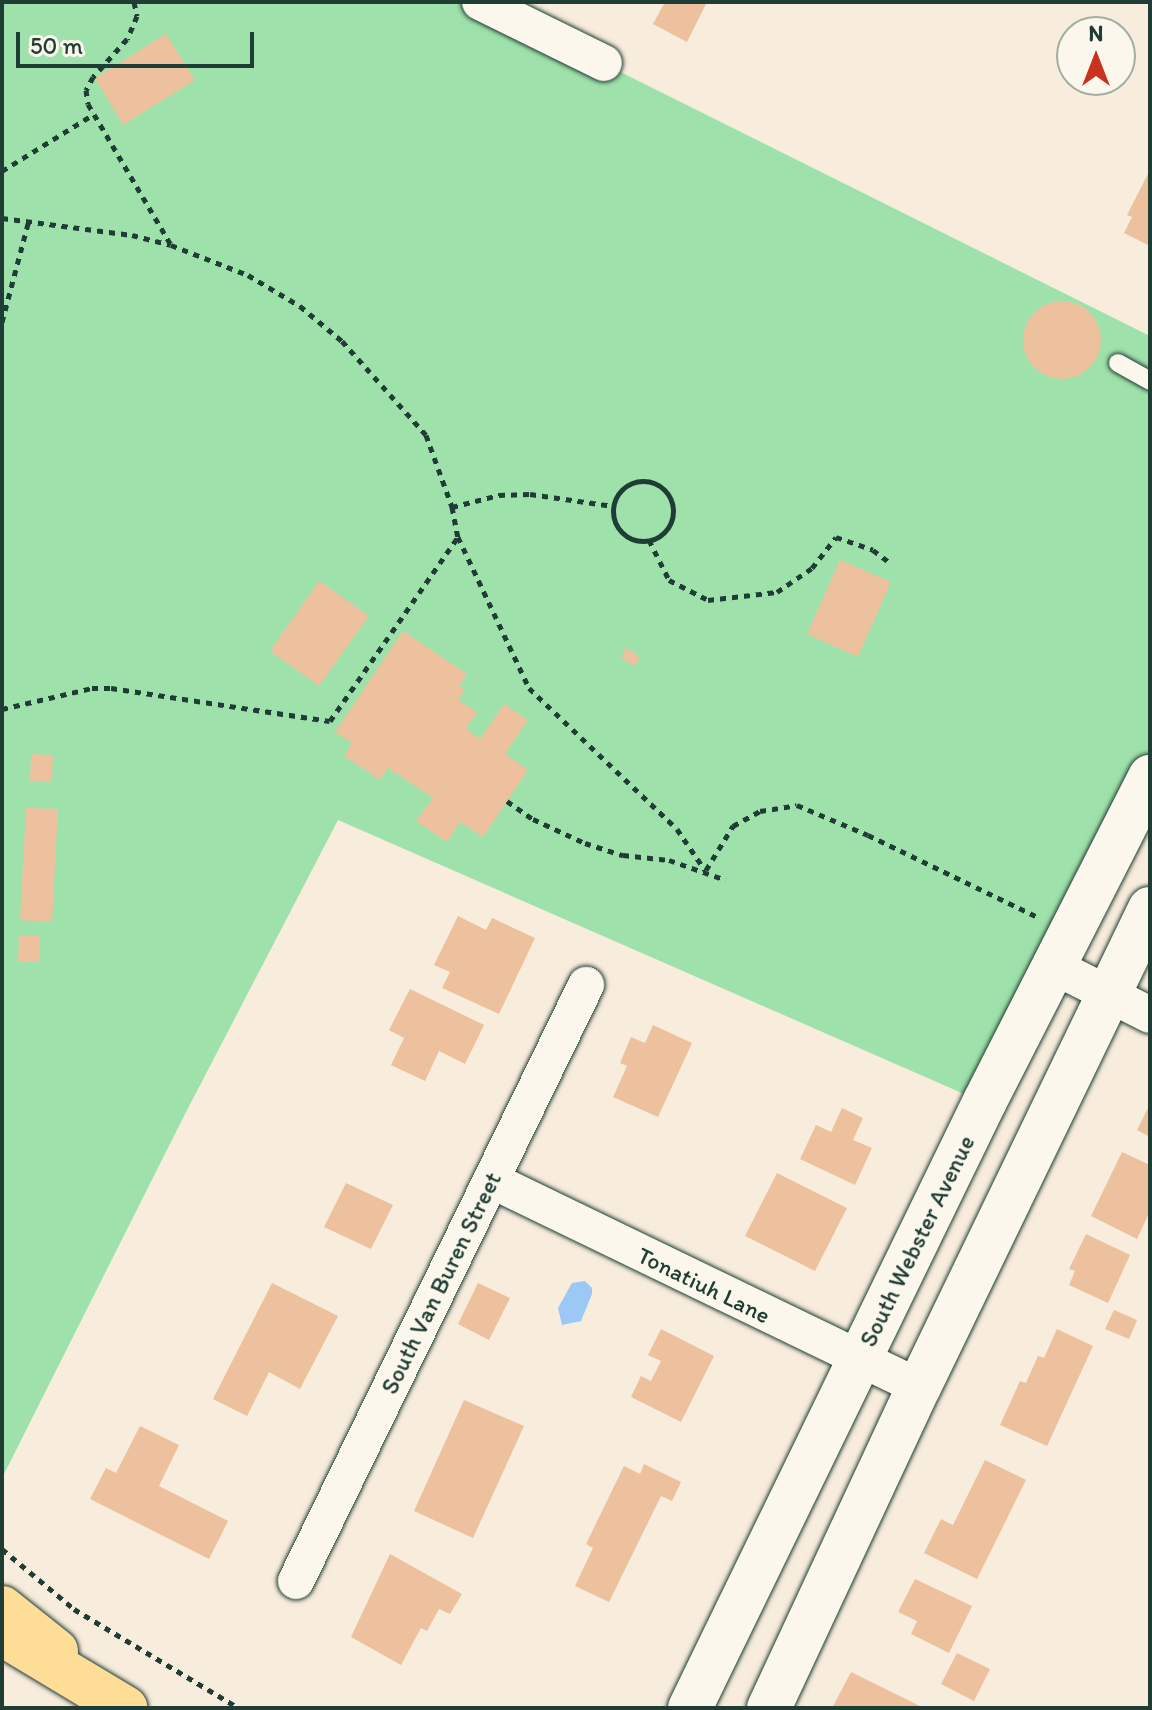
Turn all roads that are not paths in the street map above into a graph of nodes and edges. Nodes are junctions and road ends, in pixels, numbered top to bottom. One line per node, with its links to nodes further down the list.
1 (480, 2): 2 (street)
2 (604, 63)
3 (1118, 363): 4 (lane)
4 (1150, 381)
5 (1150, 777): 7 (main road, South Webster Avenue)
6 (1150, 909): 9 (main road)
7 (1055, 967): 9 (street); 12 (main road, South Webster Avenue)
8 (586, 985): 11 (street, South Van Buren Street)
9 (1107, 994): 10 (street); 13 (main road)
10 (1150, 1015)
11 (491, 1180): 12 (street, Tonatiuh Lane); 14 (street, South Van Buren Street)
12 (858, 1360): 13 (street, Tonatiuh Lane); 18 (main road, South Webster Avenue)
13 (919, 1387): 19 (main road)
14 (296, 1581)
15 (2, 1608): 17 (main road)
16 (2, 1634): 17 (main road)
17 (126, 1708)
18 (690, 1708)
19 (769, 1708)

